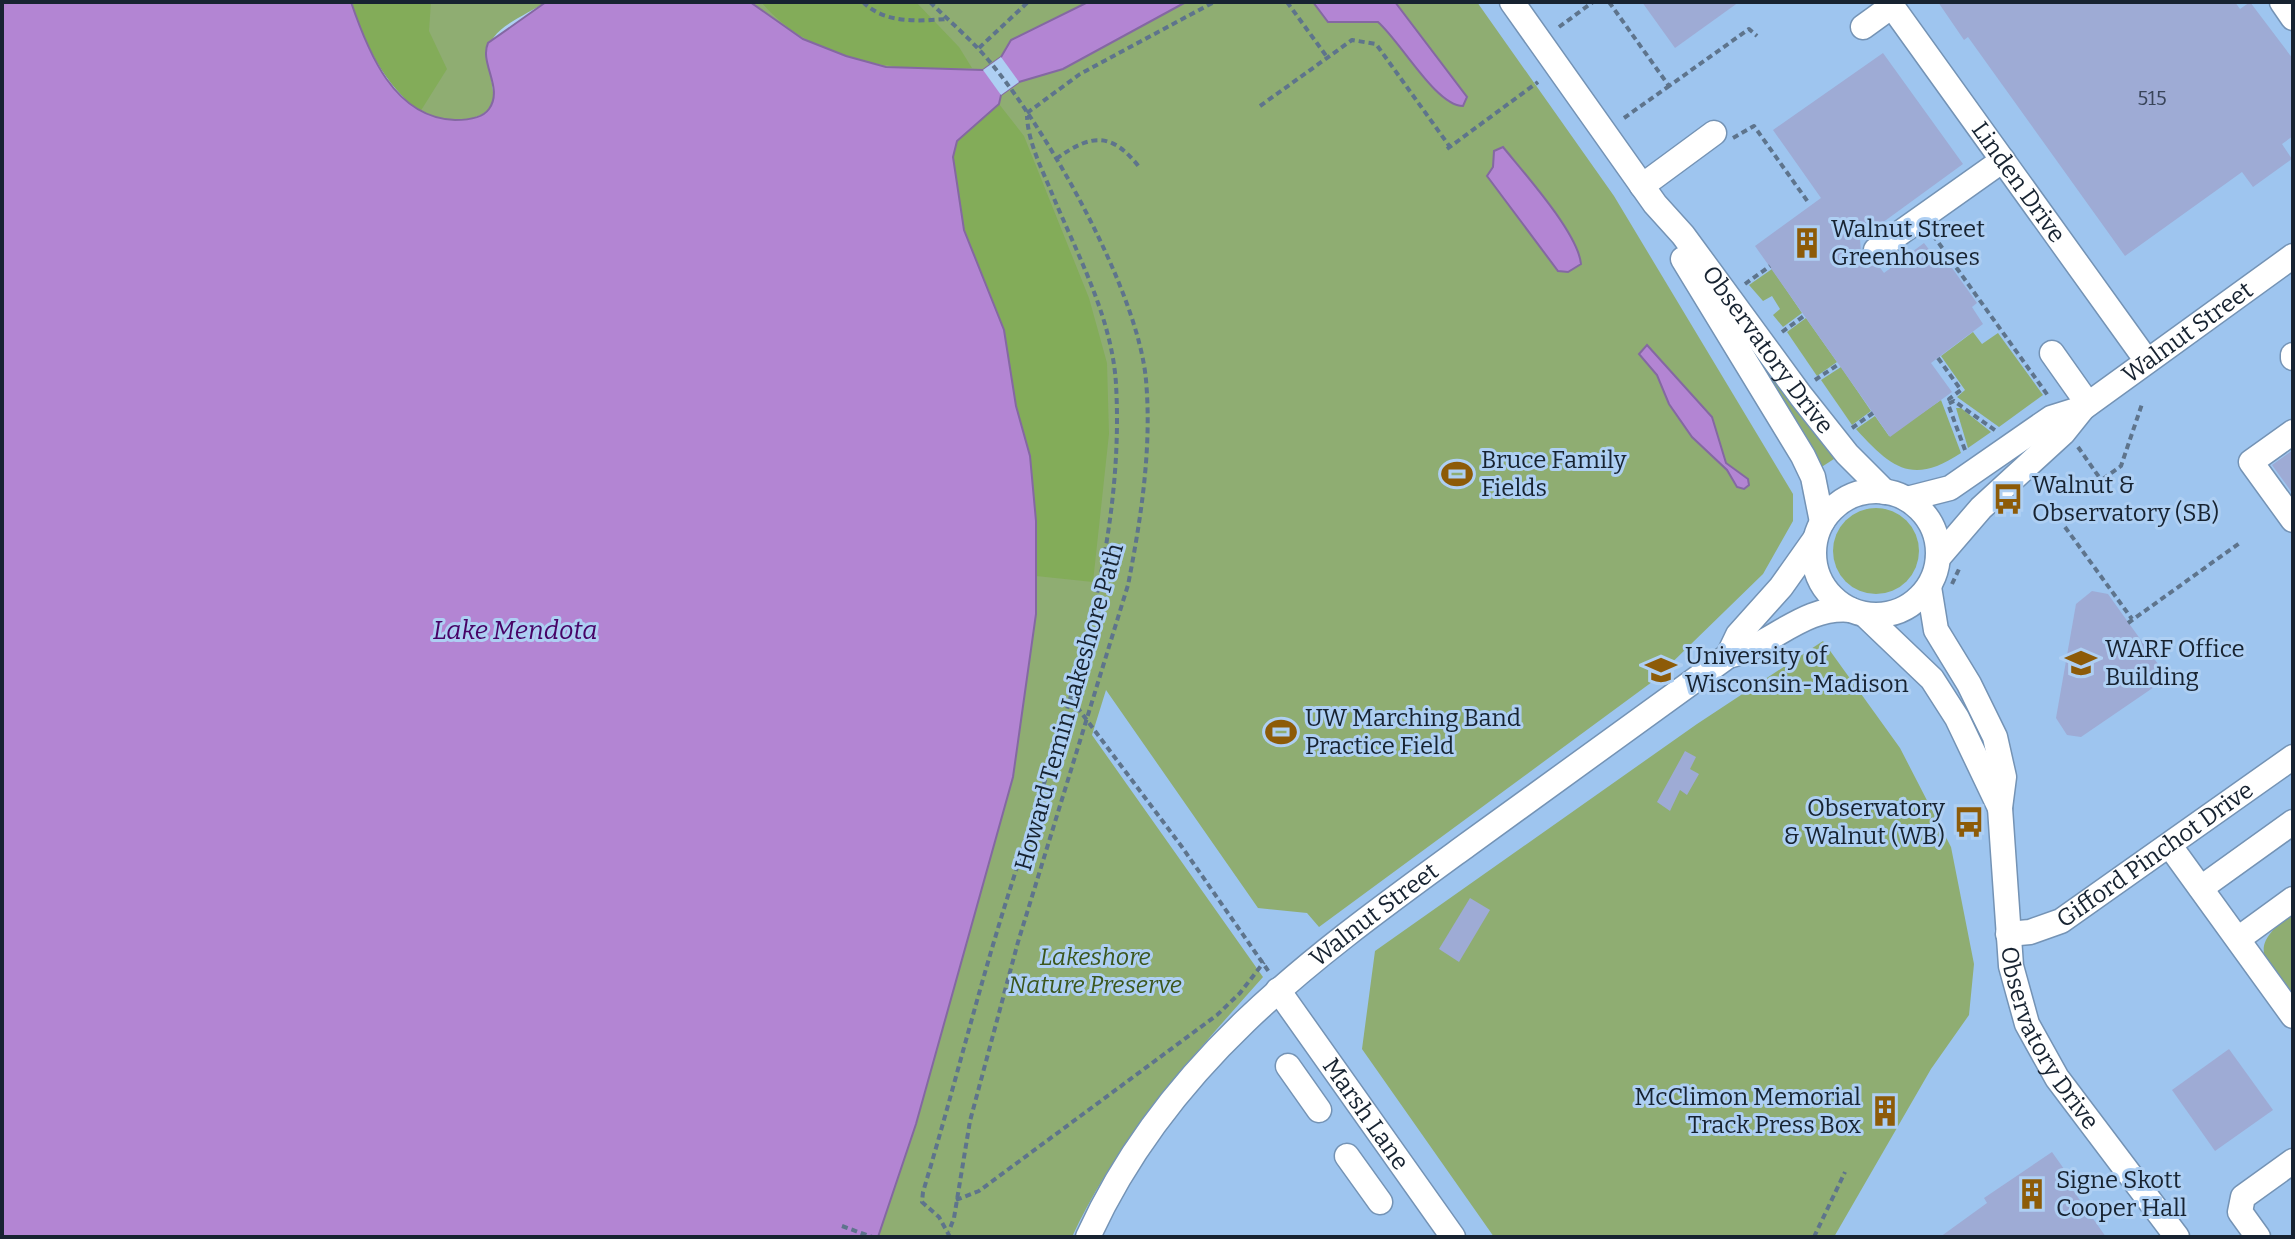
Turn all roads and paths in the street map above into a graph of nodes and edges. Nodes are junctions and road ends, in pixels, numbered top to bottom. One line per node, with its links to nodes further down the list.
1 (863, 2): 12 (path)
2 (930, 2): 12 (path, Howard Temin Lakeshore Path)
3 (1028, 2): 16 (path)
4 (1214, 2): 21 (path)
5 (1287, 2): 17 (path)
6 (1512, 2): 27 (street, Observatory Drive)
7 (1593, 2): 13 (path)
8 (1609, 2): 19 (path)
9 (2282, 2): 11 (street)
10 (1890, 4): 14 (street); 25 (street, Linden Drive)
11 (2293, 18)
12 (947, 19): 16 (path, Howard Temin Lakeshore Path)
13 (1559, 27)
14 (1863, 27)
15 (1757, 36): 19 (path)
16 (979, 48): 21 (path, Howard Temin Lakeshore Path)
17 (1327, 57): 18 (path); 20 (path)
18 (1538, 82)
19 (1669, 86): 22 (path)
20 (1260, 106)
21 (1027, 113): 24 (path, Howard Temin Lakeshore Path); 63 (path, Howard Temin Lakeshore Path)
22 (1624, 118)
23 (1720, 138): 27 (street); 28 (path)
24 (1056, 159): 26 (path); 64 (path, Howard Temin Lakeshore Path)
25 (2003, 160): 30 (street); 38 (street, Linden Drive)
26 (1140, 168)
27 (1649, 195): 53 (street, Observatory Drive); 56 (street, Observatory Drive)
28 (1808, 202)
29 (1933, 235): 41 (path)
30 (1876, 250)
31 (2293, 256): 38 (street, Walnut Street)
32 (1770, 266): 33 (path)
33 (1743, 285)
34 (1804, 316): 35 (path)
35 (1782, 332)
36 (2052, 353): 44 (street)
37 (1938, 358): 42 (path)
38 (2147, 361): 44 (street, Walnut Street)
39 (1839, 364): 40 (path)
40 (1815, 380)
41 (2051, 399)
42 (1951, 402): 48 (path); 50 (path)
43 (2142, 404): 51 (path)
44 (2085, 406): 53 (street, Walnut Street); 59 (street, Walnut Street)
45 (1873, 413): 46 (path)
46 (1850, 430)
47 (2293, 432): 54 (street)
48 (2000, 434)
49 (2078, 447): 51 (path)
50 (1968, 456)
51 (2103, 479): 52 (path)
52 (2111, 494)
53 (1896, 496): 56 (street); 59 (street)
54 (2293, 520)
55 (2065, 527): 57 (path)
56 (1819, 531): 61 (street); 62 (street, Walnut Street)
57 (2241, 542)
58 (1966, 556): 60 (path)
59 (1938, 558): 60 (street)
60 (1940, 589): 61 (street); 66 (street, Observatory Drive)
61 (1858, 613): 62 (street, Walnut Street); 66 (street, Observatory Drive)
62 (1728, 656): 74 (street, Walnut Street)
63 (1071, 699): 64 (path); 86 (path, Howard Temin Lakeshore Path)
64 (1088, 721): 73 (path); 83 (path, Howard Temin Lakeshore Path)
65 (2293, 757): 68 (street, Gifford Pinchot Drive)
66 (2000, 808): 71 (street, Observatory Drive)
67 (2293, 822): 69 (street)
68 (2170, 846): 69 (street); 71 (street, Gifford Pinchot Drive)
69 (2201, 888): 72 (street)
70 (2293, 899): 72 (street)
71 (2008, 934): 91 (street, Observatory Drive)
72 (2238, 939): 75 (street)
73 (1264, 962): 74 (path); 83 (path)
74 (1278, 990): 82 (street, Walnut Street); 89 (street, Marsh Lane)
75 (2293, 1016)
76 (1288, 1066): 77 (street)
77 (1319, 1110)
78 (1347, 1156): 84 (street)
79 (2293, 1161): 92 (street)
80 (1143, 1169): 82 (street)
81 (1845, 1172): 90 (path)
82 (1109, 1193): 88 (street, Walnut Street)
83 (956, 1200): 86 (path, Howard Temin Lakeshore Path)
84 (1380, 1202)
85 (842, 1226): 87 (path)
86 (949, 1234)
87 (872, 1237)
88 (1088, 1237)
89 (1453, 1237)
90 (1814, 1237)
91 (2177, 1237)
92 (2258, 1237)

